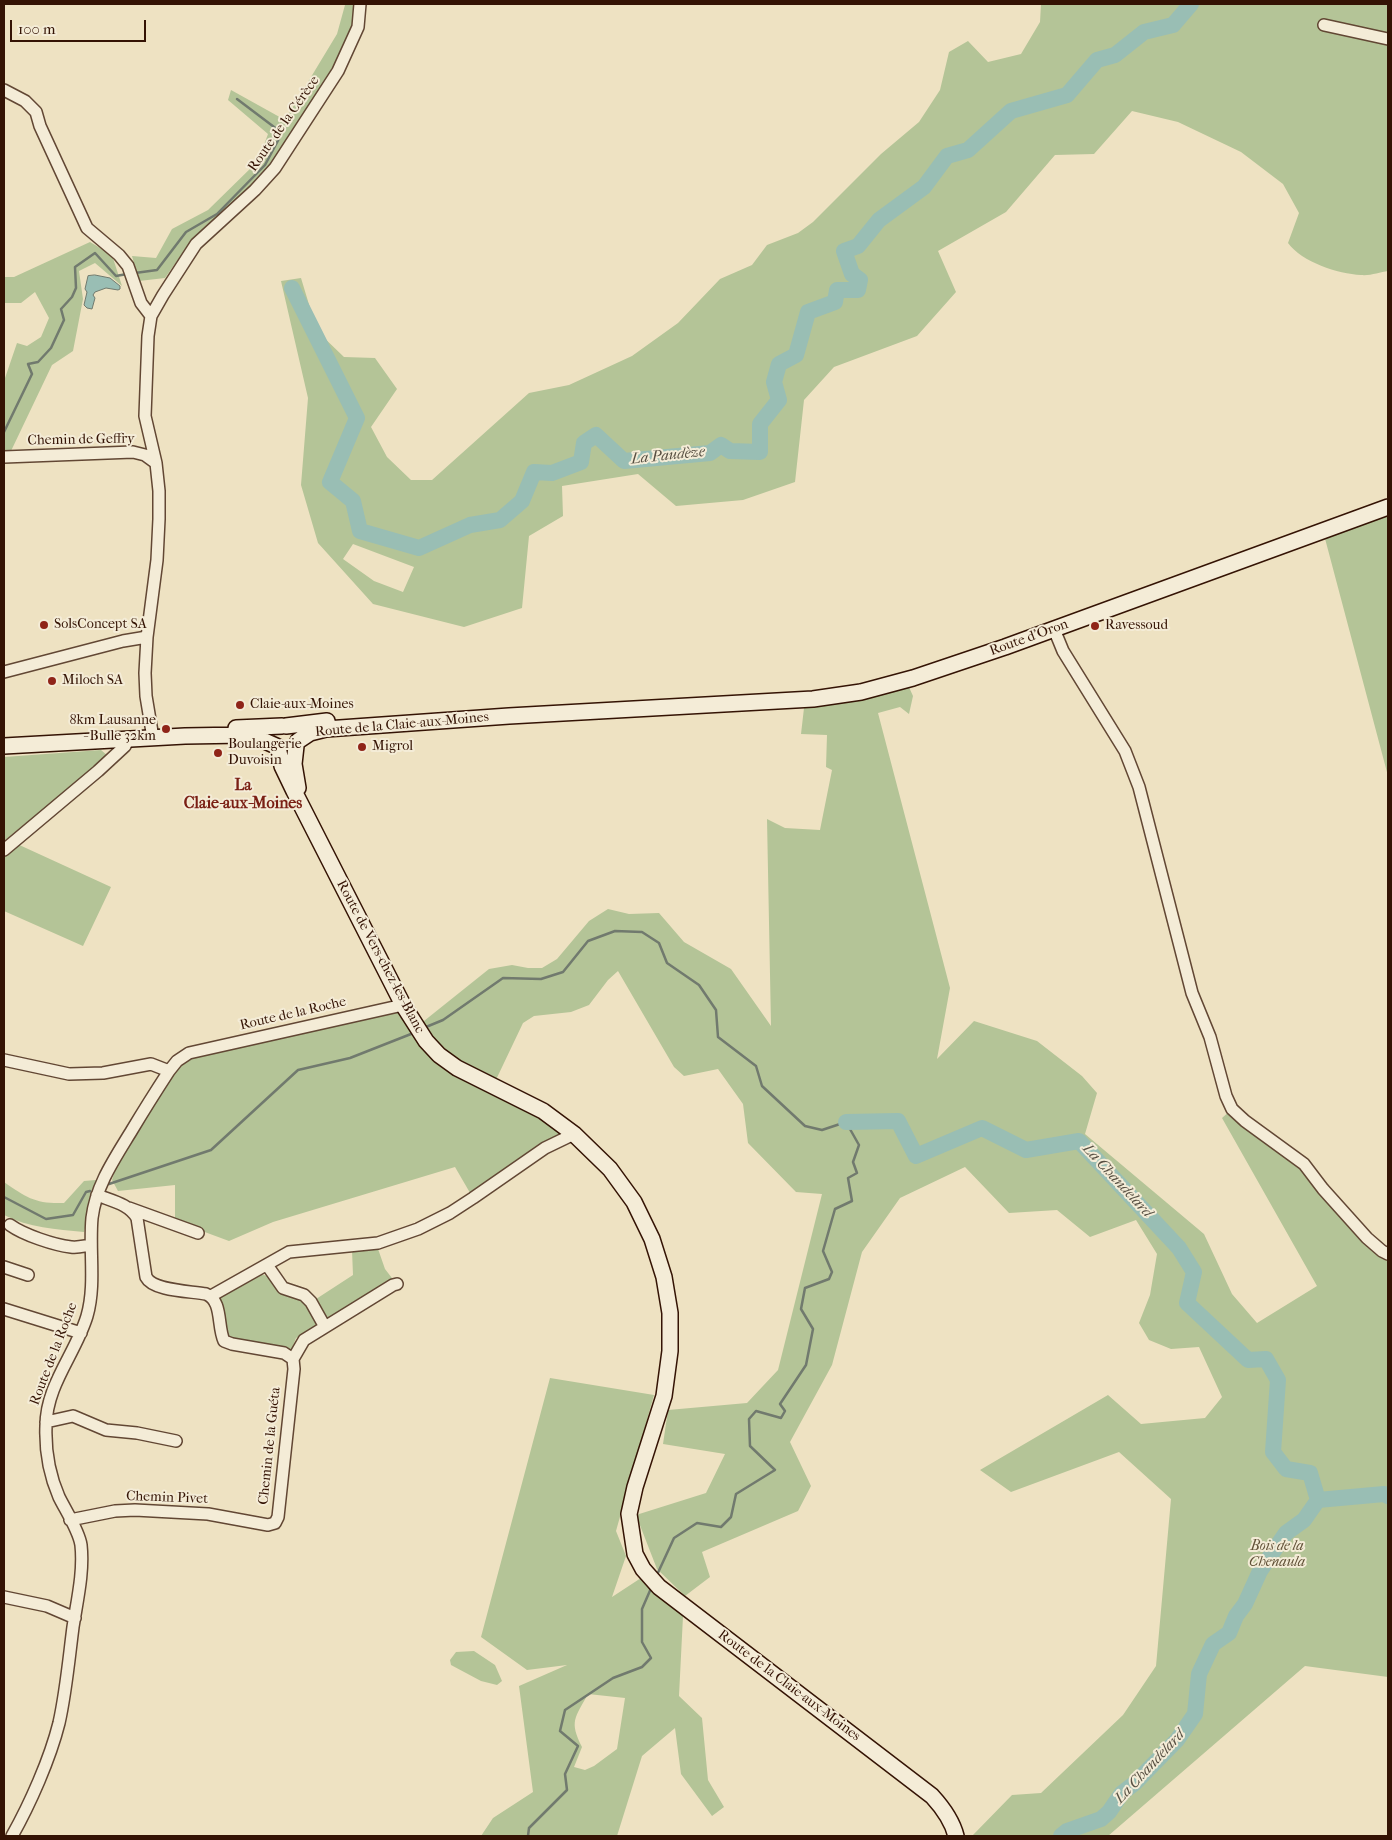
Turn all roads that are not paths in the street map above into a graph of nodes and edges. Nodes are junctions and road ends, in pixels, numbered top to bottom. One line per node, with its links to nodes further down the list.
1 (360, 4): 5 (street, Route de la Cérèce)
2 (1324, 25): 3 (street)
3 (1388, 39)
4 (4, 90): 5 (street)
5 (152, 316): 7 (street, Route de la Cérèce)
6 (4, 457): 7 (street, Chemin de Geffry)
7 (156, 462): 10 (street, Route de la Cérèce)
8 (1388, 507): 9 (main road, Route d'Oron)
9 (1054, 629): 12 (main road, Route d'Oron); 32 (street)
10 (147, 637): 11 (street); 16 (street, Route de la Cérèce)
11 (4, 672)
12 (687, 706): 13 (main road, Route de la Claie-aux-Moines)
13 (508, 716): 14 (main road, Route de la Claie-aux-Moines); 18 (main road, Route de la Claie-aux-Moines)
14 (284, 726): 15 (main road, Route de la Claie-aux-Moines); 18 (main road); 20 (main road)
15 (185, 736): 16 (main road, Route de la Claie-aux-Moines); 20 (main road, Route de la Claie-aux-Moines)
16 (153, 738): 17 (main road, Route de la Claie-aux-Moines)
17 (128, 739): 19 (main road, Route de la Claie-aux-Moines); 22 (street)
18 (297, 743): 20 (main road); 21 (main road, Route de Vers-chez-les-Blanc)
19 (4, 746)
20 (277, 747): 21 (main road, Route de Vers-chez-les-Blanc)
21 (304, 811): 23 (main road, Route de Vers-chez-les-Blanc)
22 (4, 850)
23 (403, 1004): 25 (street, Route de la Roche); 26 (main road, Route de Vers-chez-les-Blanc)
24 (4, 1060): 25 (street)
25 (168, 1071): 27 (street, Route de la Roche)
26 (574, 1134): 33 (street); 46 (main road, Route de Vers-chez-les-Blanc)
27 (97, 1195): 28 (street); 31 (street, Route de la Roche)
28 (128, 1207): 30 (street); 37 (street)
29 (10, 1225): 31 (street)
30 (198, 1233)
31 (91, 1246): 40 (street, Route de la Roche)
32 (1388, 1254)
33 (267, 1265): 37 (street); 39 (street)
34 (4, 1267): 35 (street)
35 (28, 1275)
36 (397, 1284): 39 (street)
37 (211, 1296): 41 (street)
38 (4, 1309): 40 (street)
39 (325, 1327): 41 (street)
40 (81, 1333): 42 (street, Route de la Roche)
41 (292, 1359): 45 (street, Chemin de la Guéta)
42 (46, 1422): 43 (street); 44 (street, Route de la Roche)
43 (176, 1441)
44 (70, 1520): 45 (street, Chemin Pivet); 48 (street, Route de la Roche)
45 (262, 1524)
46 (631, 1532): 50 (main road, Route de la Claie-aux-Moines)
47 (4, 1597): 48 (street)
48 (75, 1618): 49 (street, Route de la Roche)
49 (12, 1836)
50 (956, 1836)

